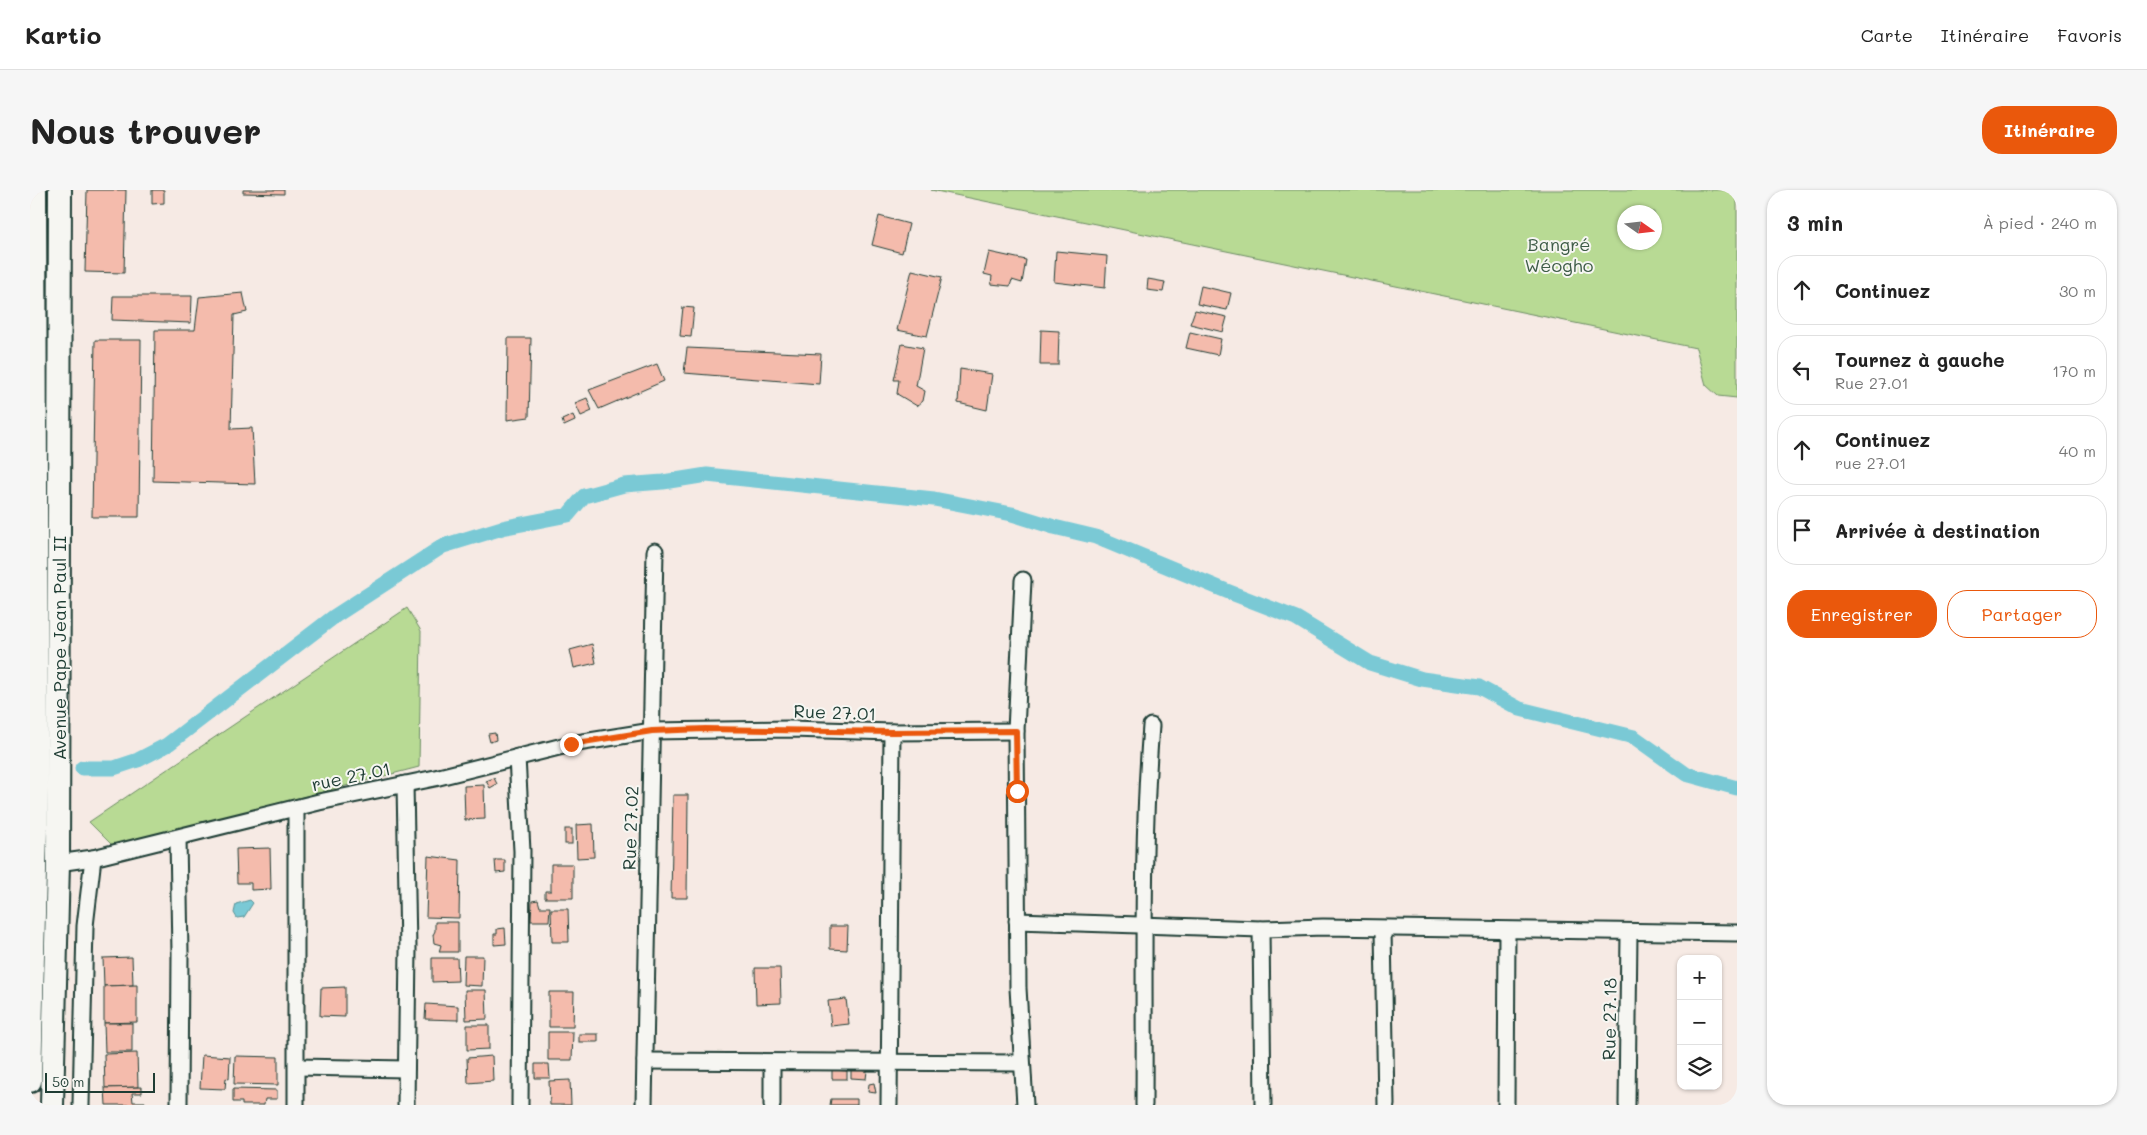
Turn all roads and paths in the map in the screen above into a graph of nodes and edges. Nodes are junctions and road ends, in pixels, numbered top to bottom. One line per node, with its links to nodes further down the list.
1 (35, 190): 11 (highway, Avenue Pape Jean Paul II)
2 (60, 190): 15 (highway, Avenue Pape Jean Paul II)
3 (655, 551): 6 (street, Rue 27.02)
4 (1023, 580): 7 (street)
5 (1151, 726): 17 (street)
6 (652, 731): 8 (street, Rue 27.01); 9 (street, rue 27.01); 23 (street, Rue 27.02)
7 (1016, 731): 8 (street, Rue 27.01); 16 (street)
8 (892, 732): 25 (street)
9 (517, 758): 10 (street, rue 27.01); 35 (street)
10 (405, 784): 12 (street, rue 27.01); 28 (street)
11 (34, 792): 29 (highway, Avenue Pape Jean Paul II)
12 (296, 808): 13 (street, rue 27.01); 27 (street)
13 (178, 838): 14 (street, rue 27.01); 32 (street)
14 (93, 858): 15 (street, rue 27.01); 31 (street)
15 (58, 863): 30 (highway, Avenue Pape Jean Paul II)
16 (1017, 921): 17 (street); 26 (street)
17 (1144, 925): 18 (street); 40 (street)
18 (1261, 929): 19 (street); 41 (street)
19 (1383, 930): 20 (street); 42 (street)
20 (1508, 931): 21 (street); 43 (street)
21 (1628, 933): 22 (street); 44 (street, Rue 27.18)
22 (1737, 934)
23 (645, 1061): 24 (street); 36 (street, Rue 27.02)
24 (772, 1062): 25 (street); 37 (street)
25 (888, 1062): 26 (street); 38 (street)
26 (1021, 1063): 39 (street)
27 (296, 1067): 28 (street); 33 (street)
28 (406, 1069): 34 (street)
29 (30, 1081)
30 (52, 1105)
31 (81, 1105)
32 (179, 1105)
33 (296, 1105)
34 (406, 1105)
35 (520, 1105)
36 (644, 1105)
37 (772, 1105)
38 (889, 1105)
39 (1025, 1105)
40 (1144, 1105)
41 (1263, 1105)
42 (1386, 1105)
43 (1506, 1105)
44 (1627, 1105)

